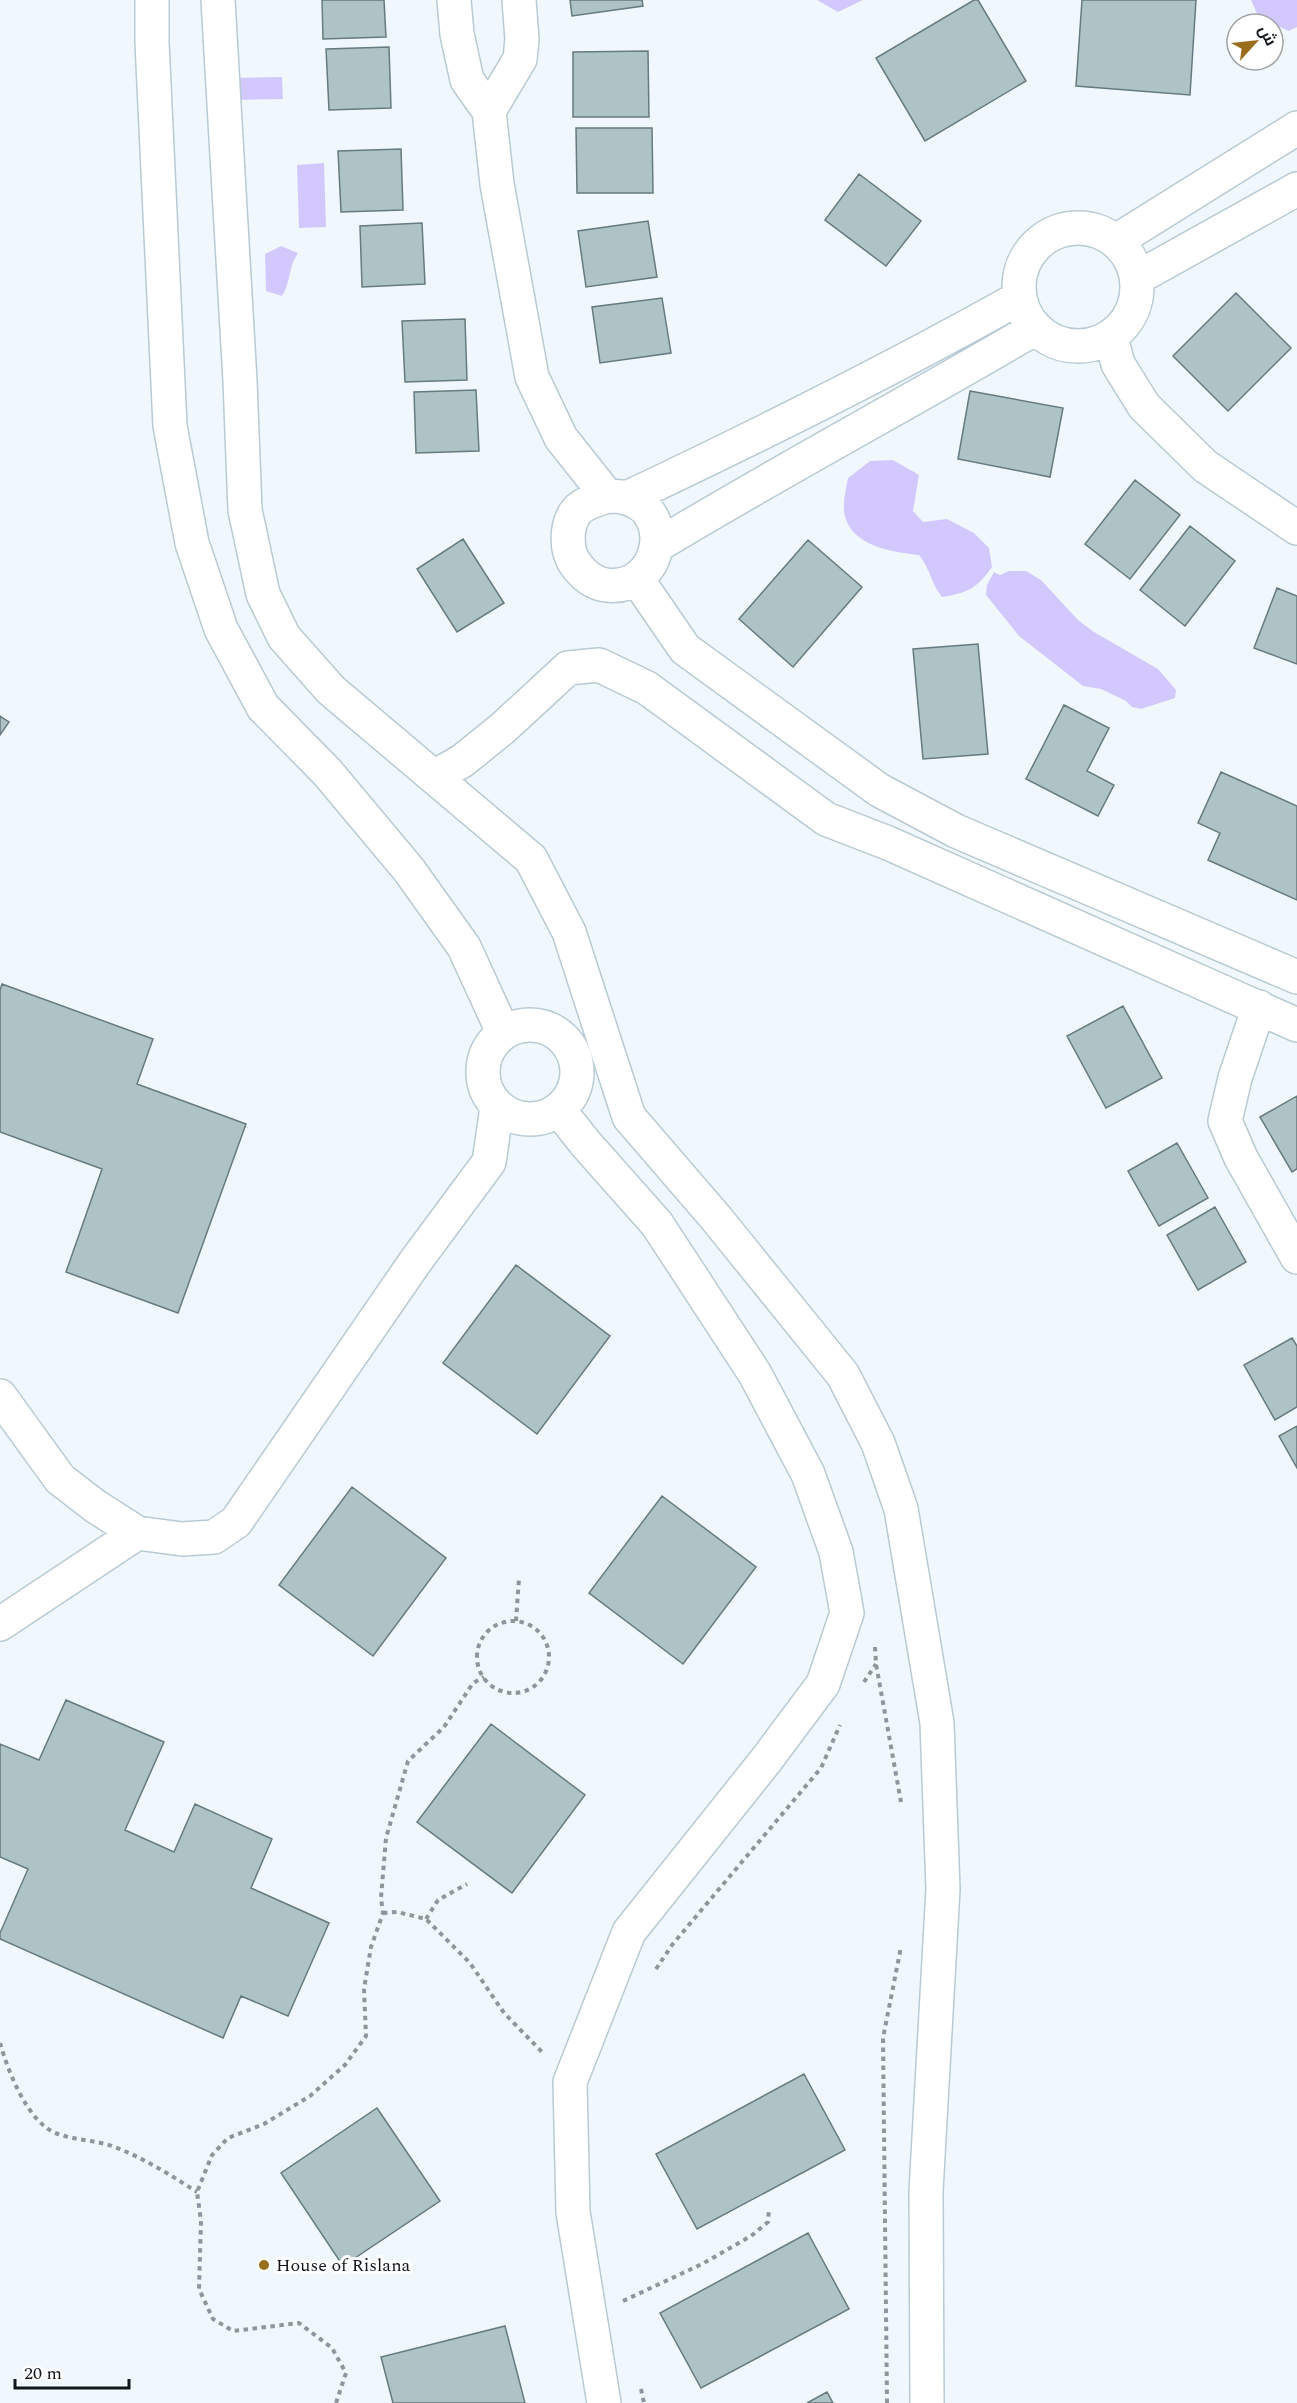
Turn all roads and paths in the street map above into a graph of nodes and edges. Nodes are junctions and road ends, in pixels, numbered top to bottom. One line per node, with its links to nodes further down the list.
1 (152, 0): 21 (street)
2 (218, 0): 17 (street)
3 (454, 0): 5 (street)
4 (519, 0): 5 (street)
5 (489, 111): 13 (street)
6 (1297, 128): 8 (street)
7 (1297, 189): 9 (street)
8 (1116, 242): 9 (street); 10 (street)
9 (1137, 278): 12 (street)
10 (1019, 298): 11 (street); 13 (street)
11 (1034, 329): 12 (street); 15 (street)
12 (1111, 338): 14 (street)
13 (617, 497): 15 (street); 16 (street)
14 (1297, 528)
15 (658, 545): 16 (street)
16 (637, 579): 18 (street)
17 (434, 777): 19 (street); 54 (street)
18 (1297, 977)
19 (1259, 1007): 20 (street); 24 (street)
20 (1297, 1025)
21 (503, 1032): 22 (street); 23 (street)
22 (497, 1107): 23 (street); 26 (street)
23 (559, 1110): 42 (street)
24 (1297, 1257)
25 (0, 1396): 26 (street)
26 (137, 1533): 29 (street)
27 (519, 1578): 28 (path)
28 (516, 1621): 32 (path); 32 (path)
29 (0, 1624)
30 (875, 1642): 31 (path)
31 (876, 1664): 33 (path); 35 (path)
32 (484, 1677): 37 (path)
33 (859, 1691)
34 (843, 1719): 40 (path)
35 (902, 1812)
36 (467, 1884): 38 (path)
37 (383, 1913): 38 (path); 43 (path)
38 (426, 1919): 42 (path)
39 (902, 1945): 53 (path)
40 (653, 1974)
41 (0, 2043): 43 (path)
42 (573, 2073): 47 (street)
43 (197, 2192): 50 (path)
44 (769, 2209): 46 (path)
45 (622, 2290): 46 (path)
46 (624, 2301): 47 (path); 48 (path)
47 (588, 2307): 51 (street)
48 (626, 2312)
49 (640, 2380): 52 (path)
50 (336, 2403)
51 (604, 2403)
52 (644, 2403)
53 (887, 2403)
54 (927, 2403)

